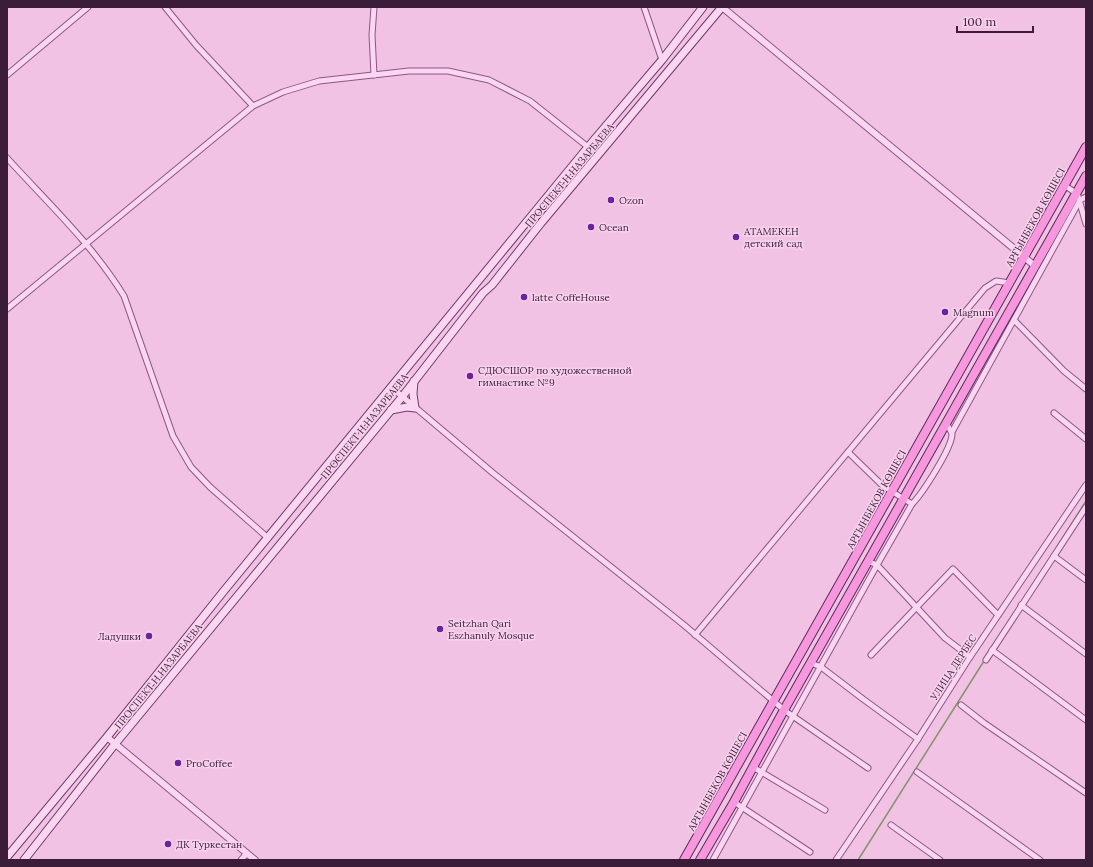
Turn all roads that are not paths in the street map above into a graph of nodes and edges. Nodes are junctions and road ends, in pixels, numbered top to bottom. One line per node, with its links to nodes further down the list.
1 (88, 7): 8 (street)
2 (165, 7): 10 (street)
3 (374, 7): 9 (street)
4 (644, 7): 7 (street)
5 (703, 7): 7 (main road, ПРОСПЕКТ Н.НАЗАРБАЕВА)
6 (722, 7): 20 (street); 25 (main road, ПРОСПЕКТ Н.НАЗАРБАЕВА)
7 (662, 60): 11 (main road, ПРОСПЕКТ Н.НАЗАРБАЕВА)
8 (7, 75)
9 (374, 75): 10 (street); 11 (street)
10 (253, 106): 19 (street)
11 (588, 147): 26 (main road, ПРОСПЕКТ Н.НАЗАРБАЕВА)
12 (1086, 147): 15 (main road, АРҒЫНБЕКОВ КӨШЕСІ)
13 (7, 158): 19 (street)
14 (1086, 176): 16 (main road)
15 (1064, 186): 16 (street); 20 (main road, АРҒЫНБЕКОВ КӨШЕСІ)
16 (1078, 196): 17 (street); 18 (street); 21 (main road); 24 (street)
17 (1086, 197)
18 (1086, 224)
19 (87, 244): 23 (street); 41 (street)
20 (1024, 258): 21 (street); 22 (main road, АРҒЫНБЕКОВ КӨШЕСІ)
21 (1035, 266): 32 (main road)
22 (1010, 282): 35 (street); 37 (main road, АРҒЫНБЕКОВ КӨШЕСІ)
23 (7, 310)
24 (1014, 320): 27 (street); 33 (street)
25 (414, 381): 28 (main road, ПРОСПЕКТ Н.НАЗАРБАЕВА); 29 (main road)
26 (391, 387): 28 (street); 41 (main road, ПРОСПЕКТ Н.НАЗАРБАЕВА)
27 (1086, 389)
28 (402, 397): 29 (street); 30 (main road, ПРОСПЕКТ Н.НАЗАРБАЕВА)
29 (415, 408): 30 (main road); 49 (street)
30 (391, 410): 64 (main road, ПРОСПЕКТ Н.НАЗАРБАЕВА)
31 (1054, 413): 34 (street)
32 (946, 423): 33 (street); 38 (main road)
33 (952, 432): 39 (street)
34 (1086, 439)
35 (848, 452): 37 (street); 49 (street)
36 (1086, 485): 48 (street, УЛИЦА ДЕРБЕС)
37 (892, 492): 38 (street); 57 (main road, АРҒЫНБЕКОВ КӨШЕСІ)
38 (903, 500): 39 (street); 43 (main road)
39 (912, 504): 44 (street)
40 (1086, 506): 42 (street)
41 (268, 538): 62 (main road, ПРОСПЕКТ Н.НАЗАРБАЕВА)
42 (1054, 556): 45 (street); 46 (street)
43 (868, 561): 44 (street); 55 (main road)
44 (876, 565): 47 (street); 56 (street)
45 (1086, 580)
46 (1021, 605): 50 (street); 51 (street)
47 (917, 607): 48 (street); 52 (street); 53 (street)
48 (998, 614): 53 (street, УЛИЦА ДЕРБЕС)
49 (695, 635): 57 (street)
50 (992, 650): 54 (street); 61 (street)
51 (1086, 654)
52 (871, 655)
53 (970, 657): 63 (street, УЛИЦА ДЕРБЕС)
54 (986, 660)
55 (810, 663): 56 (street); 59 (main road)
56 (821, 667): 60 (street); 63 (street)
57 (773, 702): 59 (street); 81 (main road, АРҒЫНБЕКОВ КӨШЕСІ)
58 (961, 705): 69 (street)
59 (784, 710): 60 (street); 65 (main road)
60 (792, 716): 66 (street); 67 (street)
61 (1086, 720)
62 (107, 737): 64 (street); 76 (main road, ПРОСПЕКТ Н.НАЗАРБАЕВА)
63 (918, 739): 83 (street, УЛИЦА ДЕРБЕС)
64 (115, 744): 75 (street); 78 (main road, ПРОСПЕКТ Н.НАЗАРБАЕВА)
65 (752, 767): 67 (street); 70 (main road)
66 (868, 768)
67 (761, 772): 71 (street); 72 (street)
68 (916, 772): 85 (street)
69 (1086, 793)
70 (734, 802): 71 (street); 77 (main road)
71 (742, 807): 74 (street); 82 (street)
72 (825, 810)
73 (891, 825): 84 (street)
74 (810, 852)
75 (247, 853): 79 (street); 80 (street)
76 (7, 857)
77 (701, 857): 82 (street)
78 (24, 860)
79 (241, 860)
80 (255, 860)
81 (684, 860)
82 (712, 860)
83 (836, 860)
84 (940, 860)
85 (1040, 860)

